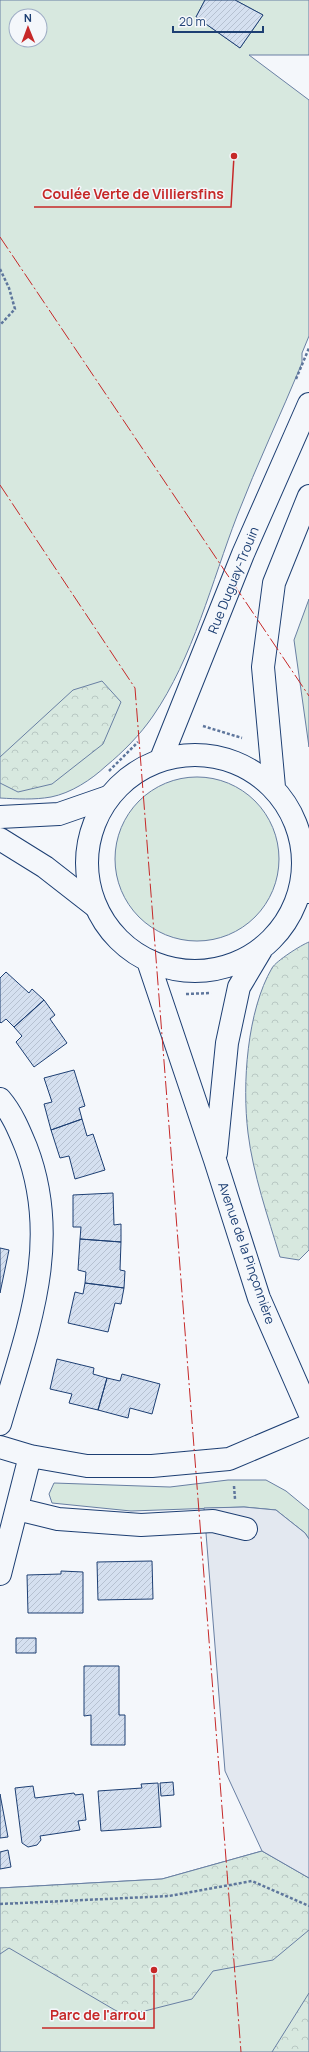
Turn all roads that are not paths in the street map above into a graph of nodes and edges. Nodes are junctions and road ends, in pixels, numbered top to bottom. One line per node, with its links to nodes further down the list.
1 (309, 404): 3 (main road, Rue Duguay-Trouin)
2 (309, 496): 4 (main road)
3 (161, 759): 4 (main road); 5 (main road)
4 (274, 787): 8 (main road)
5 (108, 797): 6 (main road); 9 (main road)
6 (0, 817)
7 (0, 839): 9 (main road)
8 (305, 891): 10 (main road)
9 (95, 906): 11 (main road)
10 (261, 950): 11 (main road); 13 (main road, Avenue de la Pinçonnière)
11 (148, 961): 13 (main road, Avenue de la Pinçonnière)
12 (0, 1099): 15 (main road)
13 (215, 1160): 14 (main road, Avenue de la Pinçonnière)
14 (309, 1412)
15 (0, 1424)
16 (309, 1425): 18 (main road)
17 (0, 1447): 18 (main road)
18 (30, 1456): 19 (main road)
19 (18, 1509): 20 (main road); 21 (main road)
20 (246, 1529)
21 (0, 1574)

